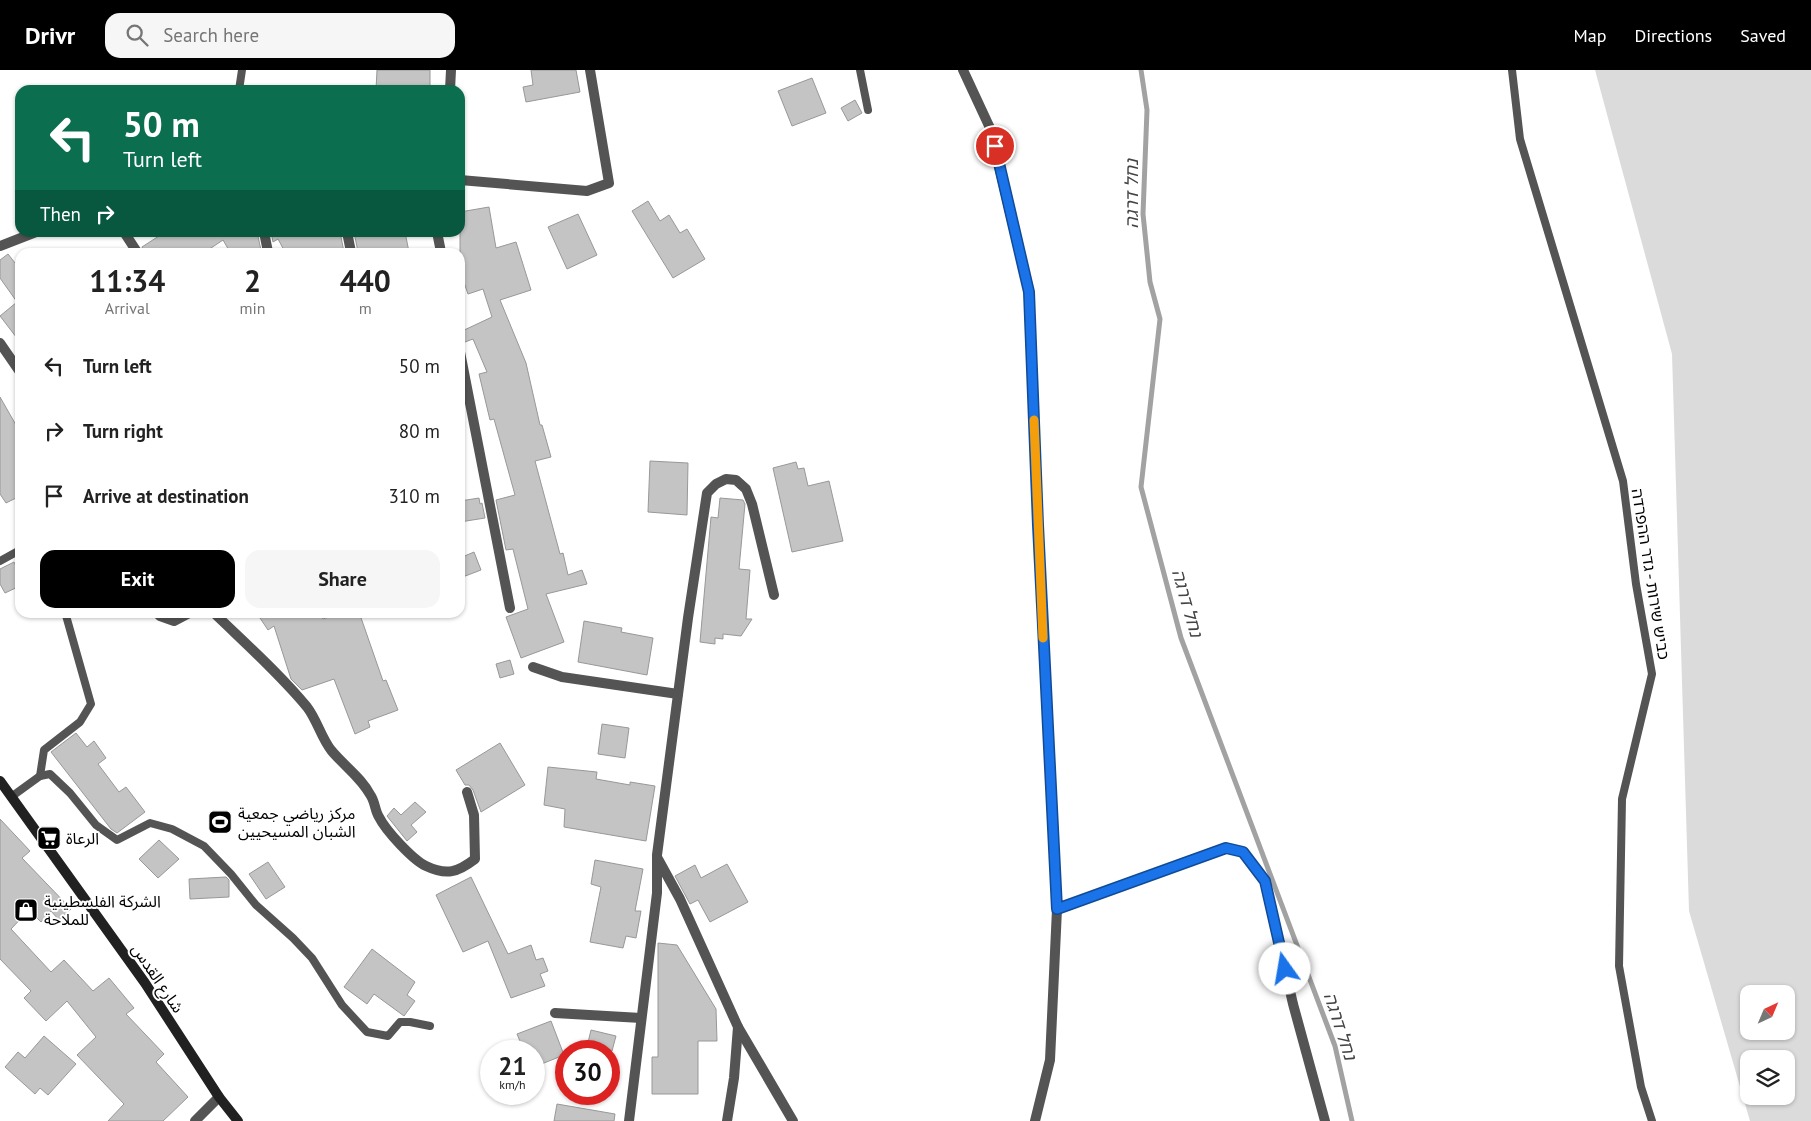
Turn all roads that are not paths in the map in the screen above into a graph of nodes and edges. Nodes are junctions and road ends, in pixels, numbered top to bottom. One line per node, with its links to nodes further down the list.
1 (242, 70): 7 (lane)
2 (451, 70): 8 (street)
3 (590, 70): 10 (street)
4 (860, 70): 9 (lane)
5 (963, 70): 33 (street)
6 (1512, 70): 46 (lane, כביש שירות - גדר ההפרדה)
7 (240, 85)
8 (450, 85)
9 (868, 110)
10 (465, 180)
11 (23, 237): 13 (street)
12 (127, 237): 14 (street)
13 (0, 246)
14 (134, 248)
15 (0, 343): 16 (street)
16 (15, 365)
17 (465, 378): 21 (street)
18 (15, 553): 19 (lane)
19 (0, 561)
20 (774, 595): 27 (street)
21 (510, 608)
22 (67, 618): 28 (lane)
23 (166, 618): 24 (street)
24 (180, 618)
25 (219, 618): 30 (street)
26 (533, 666): 27 (street)
27 (678, 694): 32 (street)
28 (40, 776): 31 (lane); 36 (lane)
29 (0, 781): 31 (main road, شارع القدس)
30 (467, 792)
31 (11, 797): 38 (main road, شارع القدس)
32 (656, 856): 35 (street); 37 (street)
33 (1057, 909): 44 (street); 45 (street)
34 (555, 1013): 35 (street)
35 (641, 1018): 41 (street)
36 (430, 1026)
37 (738, 1027): 42 (street); 43 (street)
38 (219, 1097): 39 (street); 40 (main road, شارع القدس)
39 (195, 1121)
40 (238, 1121)
41 (629, 1121)
42 (727, 1121)
43 (793, 1121)
44 (1035, 1121)
45 (1325, 1121)
46 (1652, 1121)

